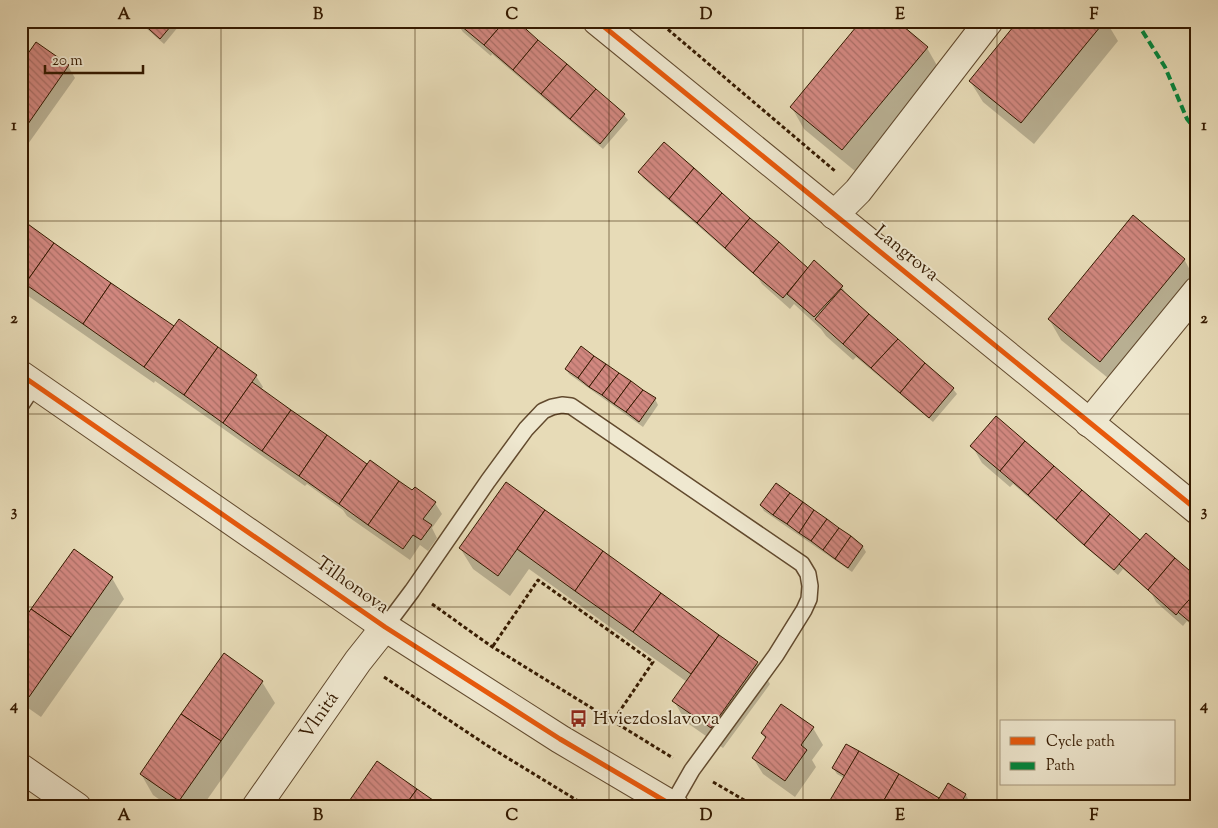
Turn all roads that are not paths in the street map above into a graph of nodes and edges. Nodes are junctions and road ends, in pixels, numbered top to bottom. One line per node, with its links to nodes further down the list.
1 (597, 21): 3 (street, Langrova)
2 (989, 21): 3 (street)
3 (834, 215): 6 (street, Langrova)
4 (1197, 291): 6 (street)
5 (26, 388): 8 (street, Tilhonova)
6 (1089, 423): 7 (street, Langrova)
7 (1197, 510)
8 (385, 627): 10 (street, Tilhonova); 10 (lane); 12 (street, Vlnitá)
9 (21, 768): 11 (street)
10 (673, 806)
11 (77, 807)
12 (256, 807)

